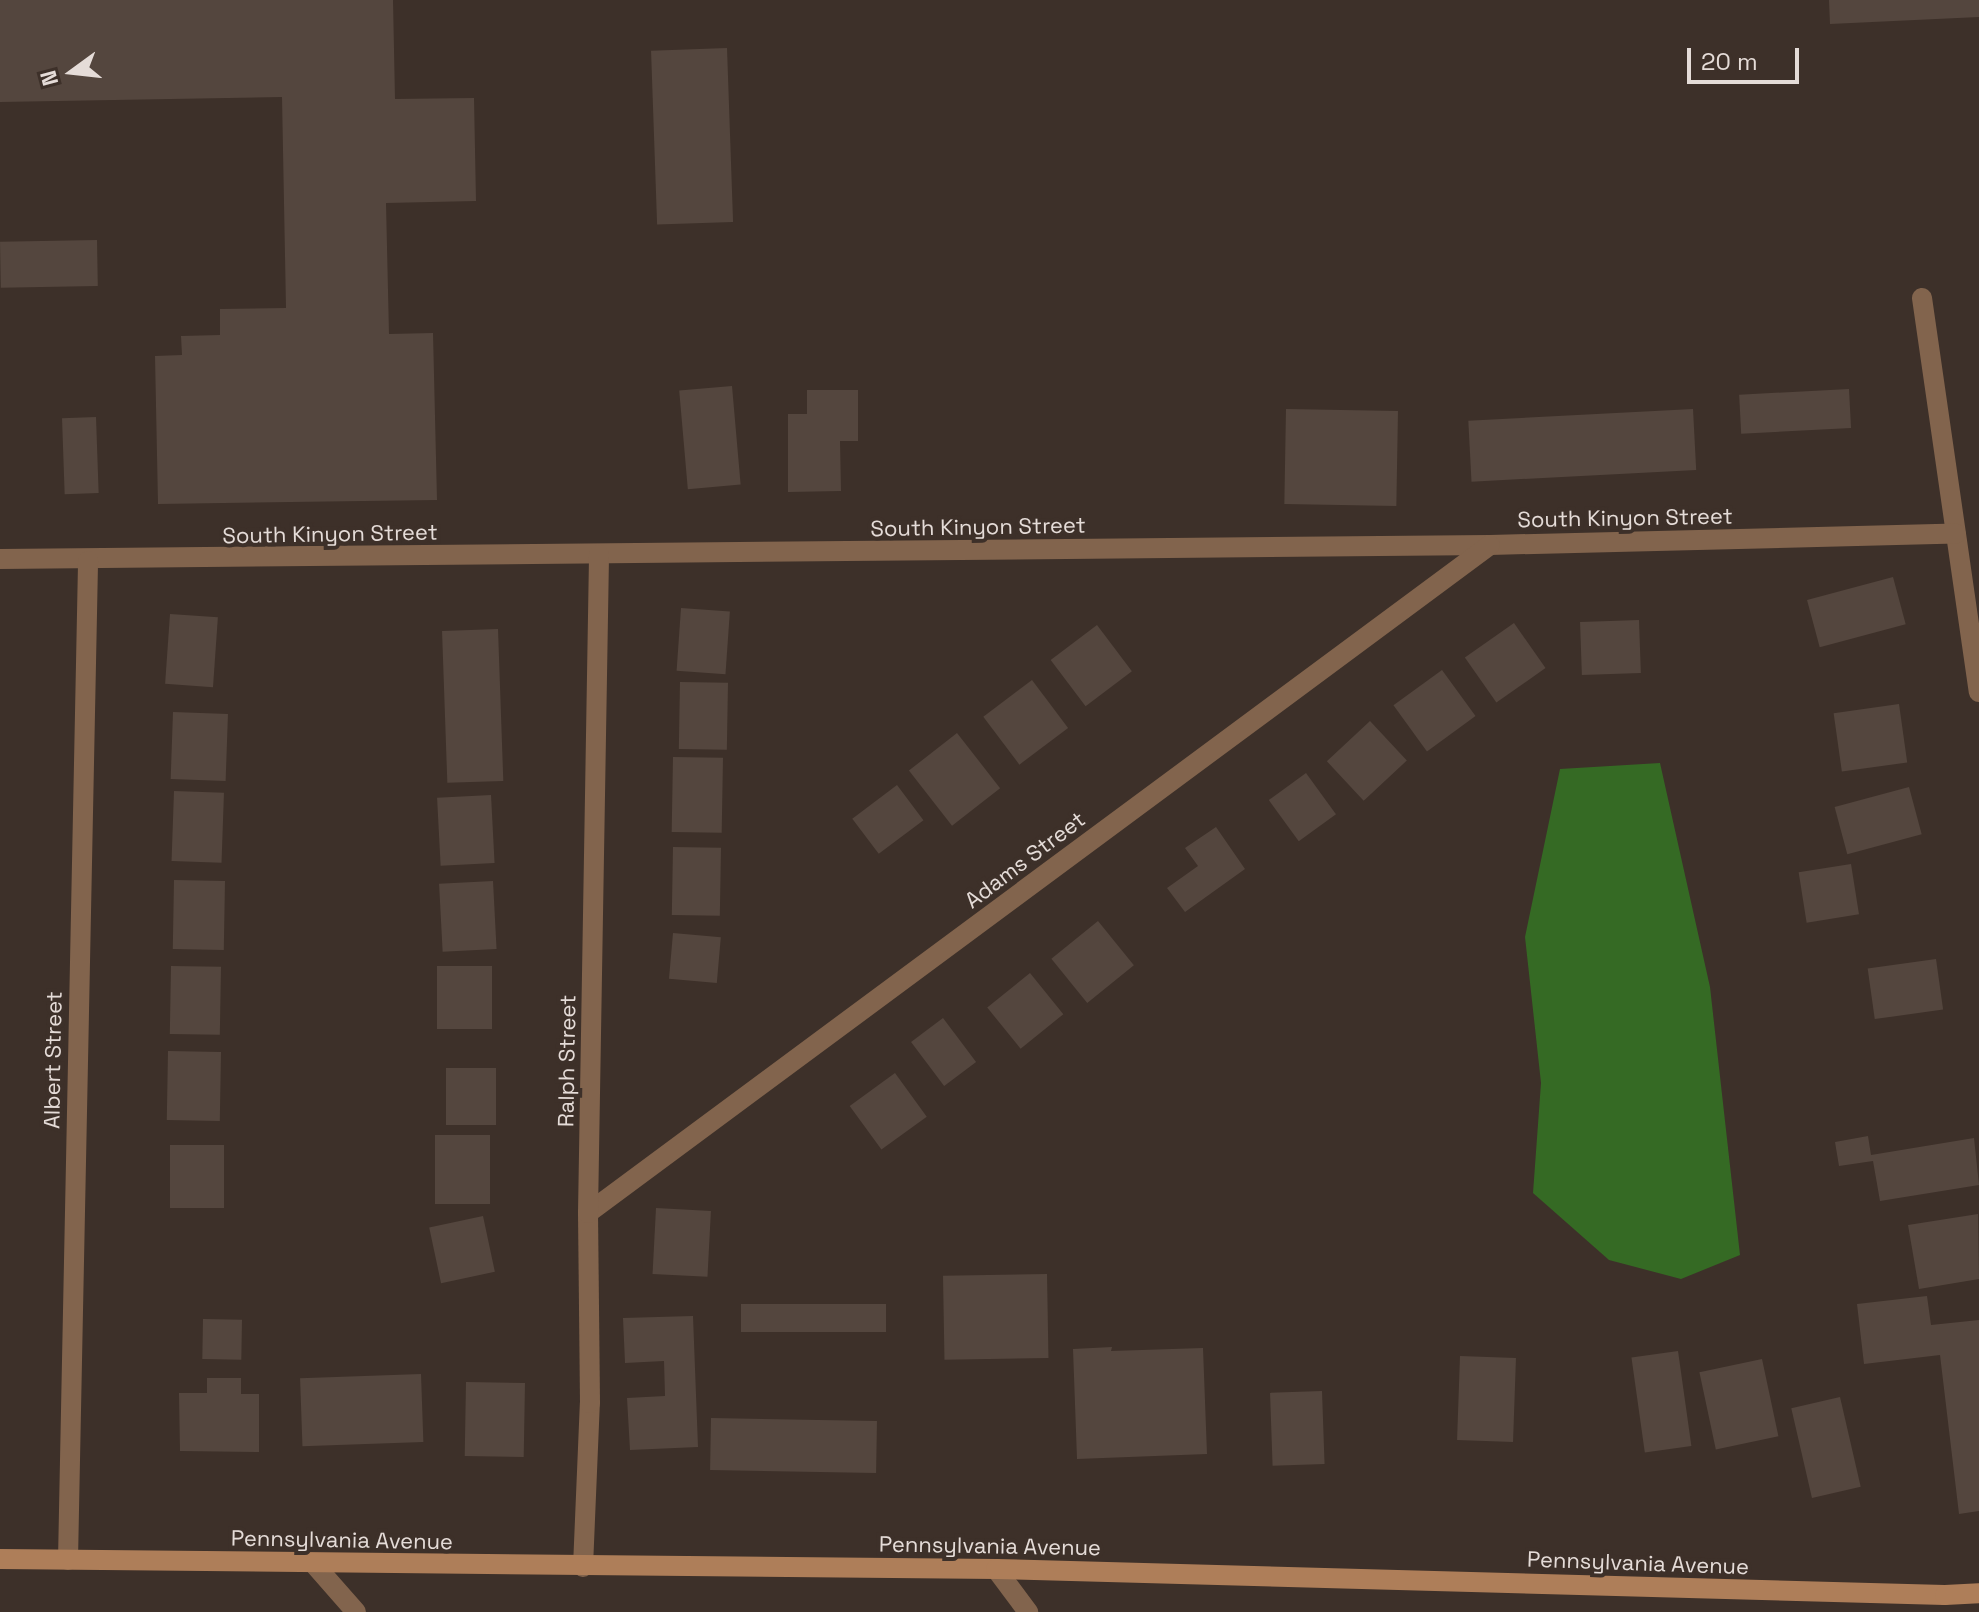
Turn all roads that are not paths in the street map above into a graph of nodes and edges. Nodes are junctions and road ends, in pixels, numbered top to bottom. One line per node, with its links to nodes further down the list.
1 (1922, 298): 2 (street)
2 (1956, 534): 3 (street, South Kinyon Street); 7 (street)
3 (1490, 545): 4 (street, South Kinyon Street); 8 (street, Adams Street)
4 (599, 555): 6 (street, South Kinyon Street); 8 (street, Ralph Street)
5 (0, 559): 6 (street, South Kinyon Street)
6 (88, 561): 10 (street, Albert Street)
7 (1979, 692)
8 (588, 1213): 12 (street, Ralph Street)
9 (0, 1559): 10 (main road, Pennsylvania Avenue)
10 (68, 1560): 11 (main road, Pennsylvania Avenue)
11 (313, 1563): 12 (main road, Pennsylvania Avenue); 16 (street)
12 (583, 1567): 13 (main road, Pennsylvania Avenue)
13 (996, 1569): 15 (main road, Pennsylvania Avenue); 17 (street)
14 (1979, 1593): 15 (main road, Pennsylvania Avenue)
15 (1948, 1604)
16 (356, 1612)
17 (1028, 1612)

